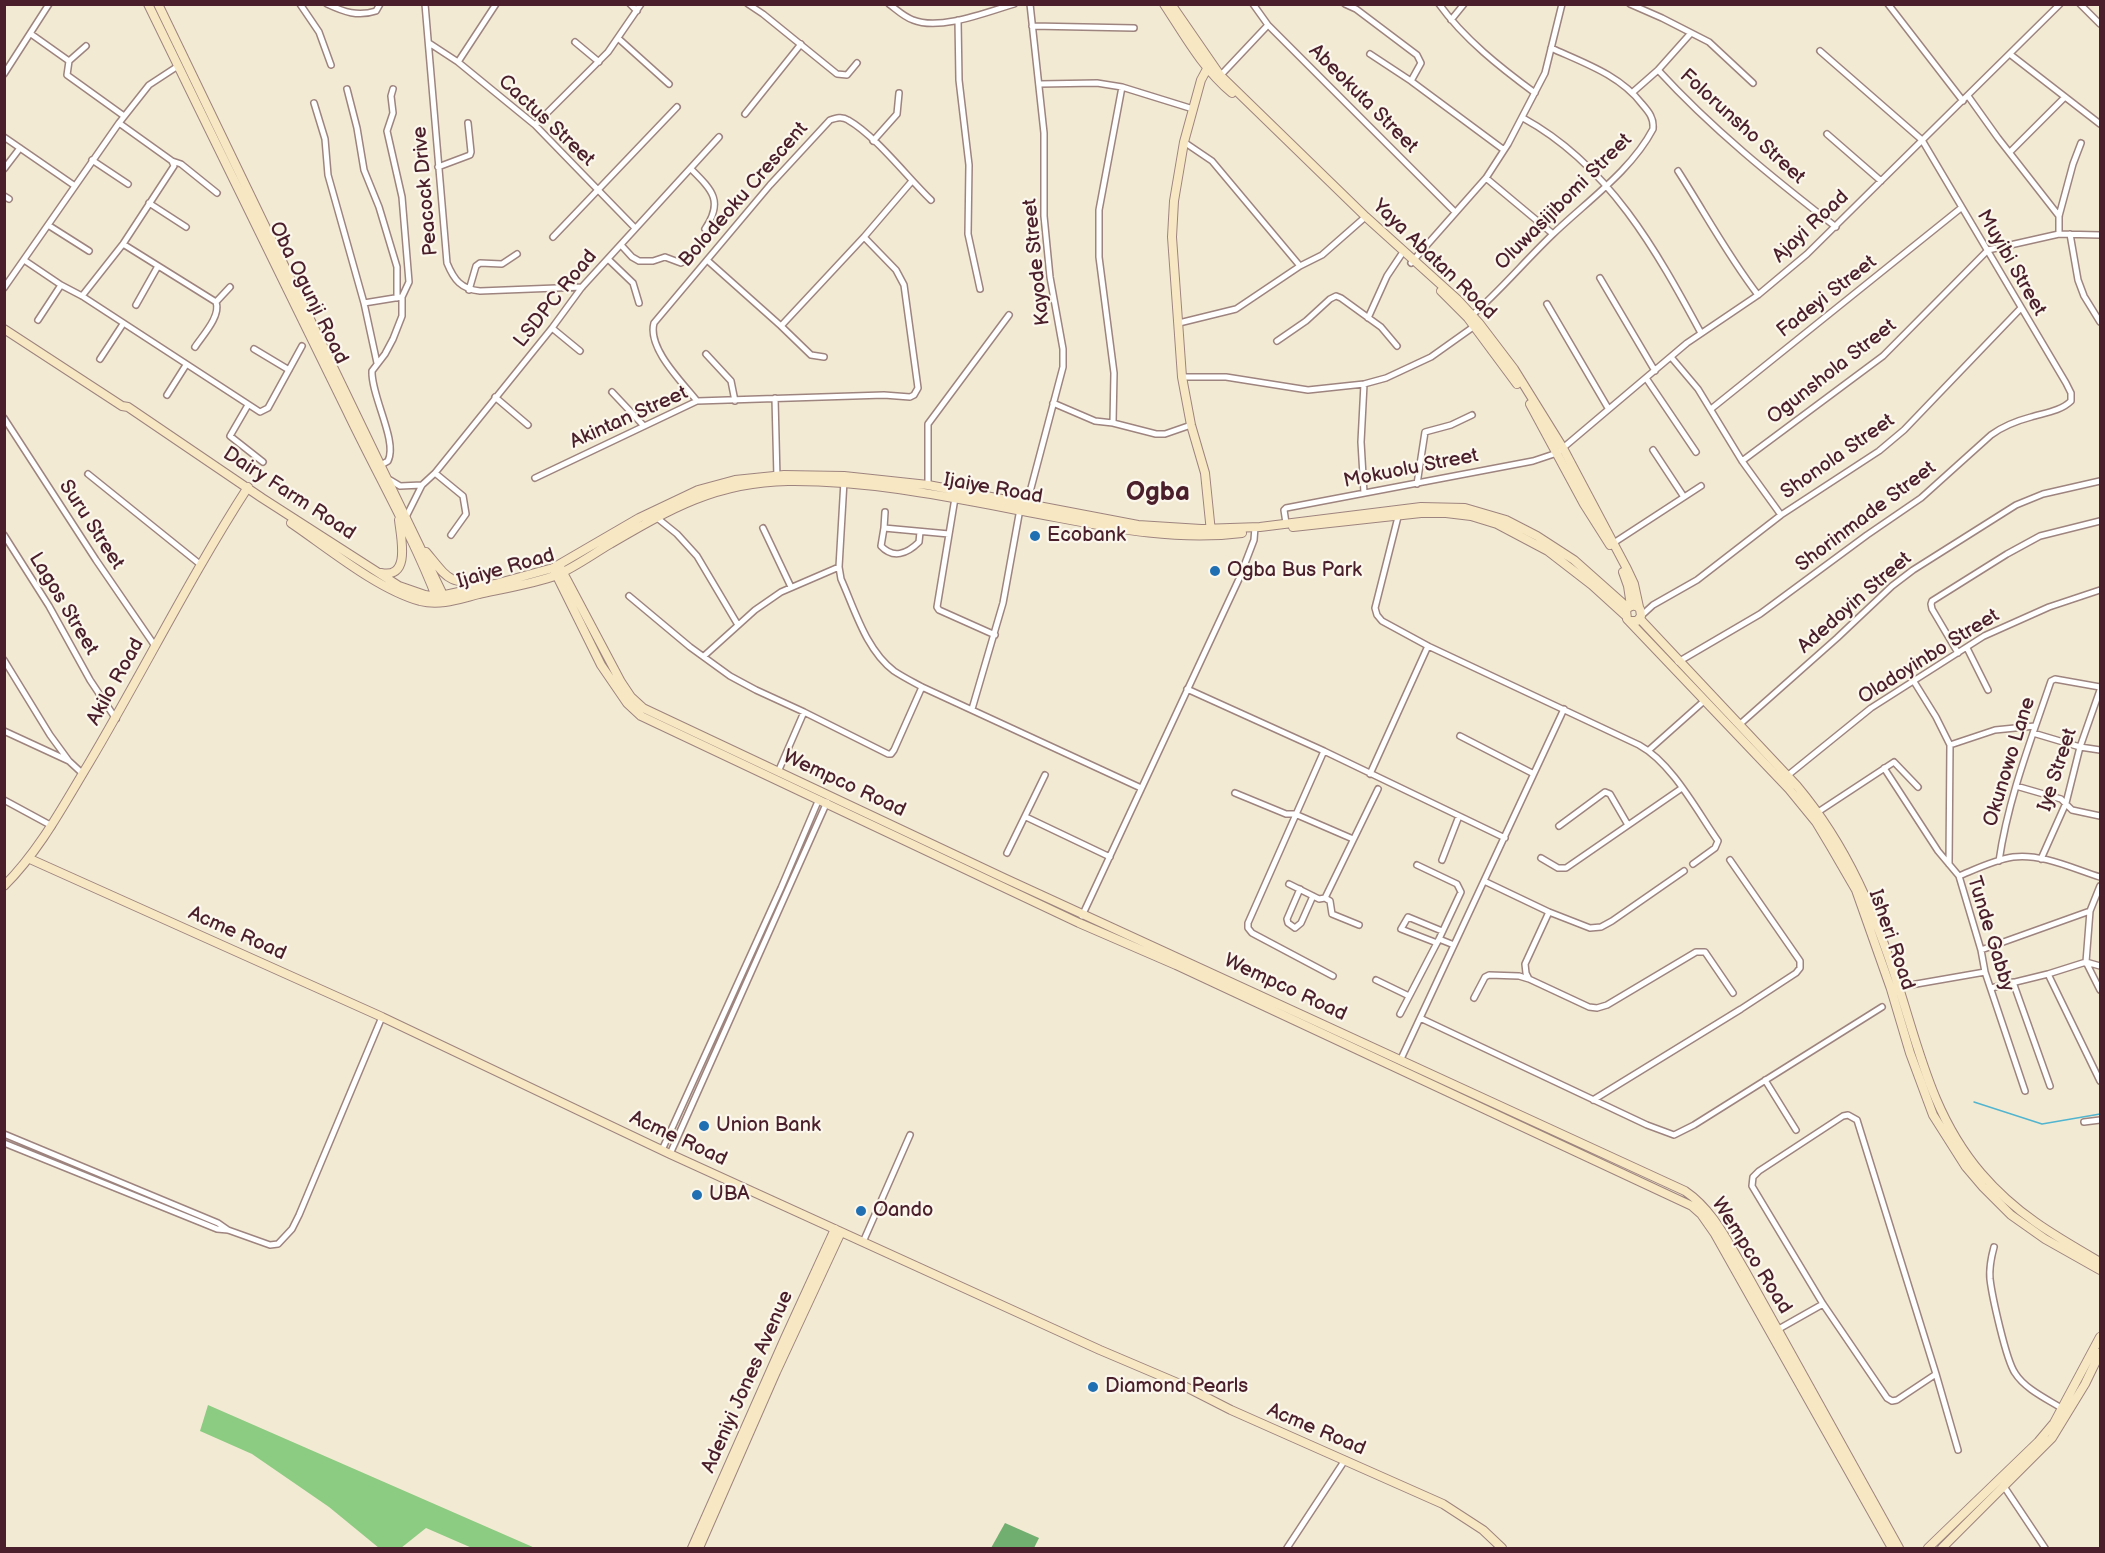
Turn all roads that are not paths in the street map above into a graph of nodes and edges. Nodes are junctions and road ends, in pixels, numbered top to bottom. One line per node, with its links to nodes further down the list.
1 (49, 4): 34 (street)
2 (147, 4): 50 (main road, Oba Ogunji Road)
3 (158, 4): 45 (main road, Oba Ogunji Road)
4 (300, 4): 49 (street)
5 (327, 4): 6 (street)
6 (380, 4)
7 (425, 4): 37 (street, Peacock Drive)
8 (496, 4): 46 (street)
9 (630, 4): 26 (street)
10 (641, 4): 26 (street)
11 (748, 4): 38 (street)
12 (889, 4): 27 (street)
13 (1014, 4): 27 (street)
14 (1030, 4): 31 (street, Kayode Street)
15 (1164, 4): 51 (main road, Yaya Abatan Road)
16 (1171, 4): 51 (main road, Yaya Abatan Road)
17 (1253, 4): 30 (street, Abeokuta Street)
18 (1345, 4): 55 (street)
19 (1440, 4): 28 (street)
20 (1464, 4): 28 (street)
21 (1562, 4): 40 (street)
22 (1630, 4): 33 (street)
23 (1888, 4): 67 (street)
24 (2060, 4): 43 (street, Ajayi Road)
25 (2080, 4): 29 (street)
26 (637, 11): 35 (street)
27 (958, 20): 138 (street)
28 (1450, 20): 64 (street)
29 (2100, 24)
30 (1268, 25): 54 (street); 105 (street, Abeokuta Street)
31 (1032, 26): 32 (street); 58 (street, Kayode Street)
32 (1134, 28)
33 (1691, 33): 52 (street); 56 (street)
34 (31, 34): 44 (street); 53 (street)
35 (619, 39): 47 (street); 57 (street)
36 (575, 42): 47 (street)
37 (429, 43): 46 (street, Cactus Street); 90 (street, Peacock Drive)
38 (801, 44): 48 (street); 71 (street)
39 (86, 46): 44 (street)
40 (1551, 48): 62 (street, Oluwasijibomi Street); 64 (street)
41 (1820, 51): 81 (street, Muyibi Street)
42 (1370, 54): 55 (street)
43 (2011, 55): 65 (street, Ajayi Road); 66 (street)
44 (69, 61): 72 (street)
45 (186, 62): 50 (main road); 160 (main road, Oba Ogunji Road)
46 (458, 62): 77 (street, Cactus Street)
47 (599, 62): 77 (street)
48 (857, 63)
49 (331, 65)
50 (178, 66): 72 (street); 160 (main road, Oba Ogunji Road)
51 (1209, 66): 54 (main road, Yaya Abatan Road); 70 (main road)
52 (1658, 70): 62 (street); 111 (street, Folorunsho Street)
53 (4, 74)
54 (1219, 78): 107 (main road, Yaya Abatan Road); 129 (main road, Yaya Abatan Road)
55 (1411, 81): 86 (street)
56 (1753, 83)
57 (669, 84)
58 (1040, 84): 59 (street); 185 (street, Kayode Street)
59 (1122, 87): 70 (street); 191 (street)
60 (347, 88): 141 (street)
61 (393, 89): 141 (street)
62 (1634, 92): 99 (street, Oluwasijibomi Street)
63 (899, 93): 82 (street)
64 (1535, 93): 73 (street)
65 (1968, 96): 67 (street, Ajayi Road); 87 (street)
66 (2065, 97): 76 (street); 87 (street)
67 (1963, 101): 81 (street, Ajayi Road)
68 (314, 103): 143 (street)
69 (677, 106): 100 (street)
70 (1193, 109): 83 (main road)
71 (744, 114)
72 (124, 116): 74 (street)
73 (1523, 118): 86 (street); 99 (street)
74 (119, 123): 88 (street); 89 (street)
75 (468, 123): 90 (street)
76 (2100, 124)
77 (534, 125): 100 (street, Cactus Street)
78 (1827, 134): 96 (street)
79 (4, 137): 85 (street)
80 (719, 137): 91 (street, LSDPC Road)
81 (1922, 140): 96 (street, Ajayi Road); 104 (street, Muyibi Street)
82 (873, 141): 95 (street, Bolodeoku Crescent); 128 (street, Bolodeoku Crescent)
83 (1184, 142): 131 (street); 153 (main road)
84 (2081, 143): 106 (street)
85 (20, 148): 92 (street); 98 (street)
86 (1504, 150): 94 (street)
87 (2010, 152): 106 (street)
88 (92, 160): 97 (street); 98 (street)
89 (172, 161): 101 (street); 103 (street)
90 (438, 167): 137 (street, Peacock Drive)
91 (691, 169): 110 (street, LSDPC Road); 112 (street)
92 (4, 170)
93 (1678, 171): 139 (street)
94 (1486, 178): 105 (street); 113 (street)
95 (912, 181): 102 (street, Bolodeoku Crescent); 118 (street)
96 (1881, 181): 111 (street, Ajayi Road)
97 (128, 184)
98 (75, 186): 108 (street)
99 (1606, 186): 113 (street, Oluwasijibomi Street); 159 (street)
100 (598, 191): 110 (street, Cactus Street); 117 (street)
101 (217, 193)
102 (931, 200)
103 (149, 203): 109 (street); 119 (street)
104 (1961, 208): 121 (street, Muyibi Street); 188 (street, Fadeyi Street)
105 (1455, 212): 129 (street)
106 (2059, 216): 114 (street)
107 (1363, 219): 125 (main road, Yaya Abatan Road); 131 (street)
108 (48, 225): 122 (street); 127 (street)
109 (186, 227)
110 (635, 228): 120 (street, LSDPC Road)
111 (1836, 228): 139 (street, Ajayi Road)
112 (705, 230)
113 (1553, 234): 149 (street, Oluwasijibomi Street)
114 (2059, 234): 115 (street); 121 (street)
115 (2070, 234): 116 (street); 152 (street)
116 (2100, 235)
117 (553, 237)
118 (864, 237): 156 (street); 181 (street, Akintan Street)
119 (123, 244): 130 (street); 140 (street)
120 (621, 245): 123 (street); 126 (street, LSDPC Road)
121 (1988, 250): 147 (street, Muyibi Street); 198 (street, Ogunshola Street)
122 (89, 251)
123 (692, 253)
124 (516, 254): 137 (street)
125 (1401, 255): 129 (main road, Yaya Abatan Road); 150 (street)
126 (608, 259): 135 (street, LSDPC Road); 144 (street)
127 (24, 260): 133 (street); 136 (street)
128 (707, 260): 156 (street); 182 (street, Bolodeoku Crescent)
129 (1413, 261): 149 (main road, Yaya Abatan Road)
130 (158, 266): 142 (street); 146 (street)
131 (1300, 266): 153 (street)
132 (1600, 278): 174 (street)
133 (61, 285): 140 (street); 151 (street)
134 (230, 286): 142 (street)
135 (582, 287): 137 (street); 157 (street, LSDPC Road)
136 (4, 288)
137 (469, 290)
138 (980, 290)
139 (1758, 295): 159 (street, Ajayi Road)
140 (82, 296): 154 (street)
141 (400, 297): 143 (street); 171 (street)
142 (216, 302): 162 (street)
143 (364, 303): 171 (street)
144 (639, 303)
145 (1547, 304): 187 (street)
146 (136, 305)
147 (2020, 309): 184 (street, Muyibi Street); 220 (street, Shonola Street)
148 (1009, 315): 210 (street)
149 (1471, 317): 155 (main road, Yaya Abatan Road)
150 (1368, 318): 161 (street); 164 (street)
151 (38, 320)
152 (2100, 322)
153 (1179, 323): 175 (main road)
154 (123, 324): 170 (street); 172 (street)
155 (1477, 324): 177 (street); 195 (main road, Yaya Abatan Road)
156 (782, 326): 168 (street)
157 (552, 328): 166 (street); 180 (street, LSDPC Road)
158 (4, 329): 212 (main road, Dairy Farm Road)
159 (1701, 333): 169 (street, Ajayi Road)
160 (316, 338): 200 (main road, Oba Ogunji Road)
161 (1277, 341)
162 (195, 346)
163 (302, 346): 173 (street)
164 (1397, 346)
165 (254, 349): 173 (street)
166 (580, 351)
167 (706, 354): 183 (street)
168 (824, 357)
169 (1671, 357): 174 (street, Ajayi Road); 188 (street)
170 (100, 359)
171 (377, 363): 200 (street)
172 (186, 365): 179 (street); 186 (street)
173 (289, 370): 186 (street)
174 (1655, 371): 176 (street, Ajayi Road)
175 (1182, 377): 177 (street); 193 (main road)
176 (1646, 378): 187 (street, Ajayi Road); 197 (street)
177 (1364, 384): 213 (street)
178 (612, 392): 194 (street)
179 (167, 395)
180 (495, 397): 192 (street); 201 (street, LSDPC Road)
181 (775, 398): 183 (street, Akintan Street); 205 (street)
182 (697, 401): 183 (street, Akintan Street); 194 (street, Akintan Street)
183 (735, 401)
184 (2071, 401): 253 (street, Shorinmade Street)
185 (1053, 403): 191 (street); 216 (street, Kayode Street)
186 (248, 405): 199 (street)
187 (1608, 408): 195 (street, Ajayi Road)
188 (1711, 409): 198 (street)
189 (1472, 415): 208 (street)
190 (4, 418): 247 (street, Suru Street)
191 (1113, 423): 193 (street)
192 (528, 425)
193 (1191, 425): 229 (main road)
194 (644, 426): 204 (street, Akintan Street)
195 (1560, 450): 208 (street, Mokuolu Street); 234 (main road, Yaya Abatan Road)
196 (1653, 450): 214 (street)
197 (1696, 452)
198 (1742, 461): 220 (street)
199 (263, 462)
200 (378, 466): 203 (main road, Oba Ogunji Road); 217 (main road, Oba Ogunji Road)
201 (435, 472): 209 (street, LSDPC Road); 232 (street)
202 (88, 474): 235 (street)
203 (387, 478): 209 (street); 221 (main road, Oba Ogunji Road)
204 (535, 478)
205 (777, 479): 206 (main road, Ijaiye Road); 222 (main road, Ijaiye Road); 237 (main road, Ijaiye Road)
206 (844, 479): 210 (main road, Ijaiye Road); 215 (main road, Ijaiye Road); 236 (street)
207 (2100, 481): 264 (street, Adedoyin Street)
208 (1417, 484): 213 (street, Mokuolu Street)
209 (422, 485): 221 (street, LSDPC Road)
210 (928, 485): 216 (main road, Ijaiye Road)
211 (1701, 486): 214 (street)
212 (246, 490): 235 (main road, Akilo Road); 238 (main road, Dairy Farm Road); 243 (main road, Dairy Farm Road)
213 (1364, 493): 224 (street, Mokuolu Street)
214 (1684, 497): 234 (street)
215 (955, 498): 216 (main road, Ijaiye Road); 230 (street)
216 (1023, 508): 229 (main road, Ijaiye Road); 246 (street, Kayode Street)
217 (397, 510): 238 (main road); 243 (main road, Oba Ogunji Road)
218 (885, 512): 226 (street)
219 (1399, 512): 224 (main road, Ijaiye Road); 227 (main road, Ijaiye Road); 244 (main road, Isheri Road); 248 (street)
220 (1781, 515): 244 (street, Shonola Street)
221 (406, 517): 233 (main road, Oba Ogunji Road)
222 (656, 517): 237 (main road, Ijaiye Road); 245 (street)
223 (2100, 521): 250 (street)
224 (1286, 523): 227 (main road, Ijaiye Road)
225 (763, 528): 240 (street)
226 (884, 528): 228 (street); 228 (street)
227 (1255, 529): 229 (main road, Ijaiye Road); 257 (street)
228 (920, 532): 230 (street)
229 (1211, 533)
230 (949, 534): 246 (street)
231 (4, 535): 263 (street, Lagos Street)
232 (451, 535)
233 (420, 544): 239 (main road); 243 (main road, Oba Ogunji Road)
234 (1613, 544): 244 (main road, Yaya Abatan Road)
235 (201, 565): 247 (main road, Akilo Road)
236 (839, 567): 240 (street); 255 (street)
237 (558, 570): 239 (main road, Ijaiye Road); 243 (main road, Ijaiye Road); 276 (main road, Wempco Road); 288 (main road, Wempco Road)
238 (379, 573): 243 (main road, Dairy Farm Road)
239 (495, 584): 243 (main road, Ijaiye Road)
240 (791, 587): 245 (street)
241 (2100, 590): 249 (street, Oladoyinbo Street)
242 (629, 596): 251 (street)
243 (441, 600)
244 (1634, 613): 253 (main road, Isheri Road); 259 (main road, Isheri Road)
245 (738, 625): 251 (street)
246 (995, 635): 260 (street, Kayode Street)
247 (155, 646): 263 (main road, Akilo Road)
248 (1428, 646): 261 (street); 279 (street)
249 (1966, 648): 250 (street, Oladoyinbo Street); 258 (street)
250 (1958, 653): 254 (street, Oladoyinbo Street)
251 (704, 656): 262 (street)
252 (4, 660): 274 (street)
253 (1678, 662): 264 (main road, Isheri Road)
254 (1913, 680): 269 (street); 281 (street, Oladoyinbo Street)
255 (922, 687): 260 (street); 262 (street)
256 (2100, 688): 265 (street, Okunowo Lane); 270 (street, Iye Street)
257 (1186, 689): 273 (street); 283 (street)
258 (1988, 690)
259 (1704, 701): 271 (street); 320 (main road, Isheri Road)
260 (972, 709): 283 (street)
261 (1564, 709): 271 (street); 277 (street)
262 (804, 712): 276 (street)
263 (116, 719): 278 (main road, Akilo Road)
264 (1739, 725): 281 (main road, Isheri Road)
265 (2035, 726): 267 (street, Okunowo Lane); 269 (street)
266 (4, 731): 274 (street)
267 (2033, 734): 270 (street); 282 (street, Okunowo Lane)
268 (1460, 736): 277 (street)
269 (1950, 745): 310 (street)
270 (2080, 747): 272 (street); 290 (street, Iye Street)
271 (1649, 750): 284 (street)
272 (2100, 750)
273 (1324, 751): 279 (street); 292 (street)
274 (69, 762): 278 (street)
275 (1884, 768): 285 (street); 291 (street); 310 (street, Tunde Gabby)
276 (778, 772): 288 (main road, Wempco Road)
277 (1532, 773): 299 (street)
278 (83, 774): 297 (main road, Akilo Road)
279 (1370, 774): 293 (street)
280 (1045, 775): 295 (street)
281 (1787, 776): 291 (main road, Isheri Road)
282 (2016, 786): 290 (street); 308 (street, Okunowo Lane)
283 (1141, 788): 302 (street)
284 (1682, 788): 296 (street); 309 (street)
285 (1918, 788)
286 (1378, 789): 300 (street)
287 (1235, 793): 292 (street)
288 (825, 798): 325 (main road, Wempco Road); 326 (main road, Wempco Road); 351 (street); 354 (street)
289 (4, 800): 297 (street)
290 (2066, 803): 294 (street); 305 (street, Iye Street)
291 (1818, 812): 320 (main road, Isheri Road)
292 (1295, 814): 300 (street); 336 (street)
293 (1459, 816): 299 (street); 306 (street)
294 (2100, 816)
295 (1026, 817): 301 (street); 302 (street)
296 (1628, 825): 298 (street); 303 (street)
297 (52, 826): 304 (main road, Akilo Road)
298 (1559, 826)
299 (1505, 838): 315 (street)
300 (1353, 839): 322 (street)
301 (1007, 853)
302 (1110, 857): 325 (street)
303 (1541, 858)
304 (30, 859): 316 (main road, Akilo Road); 348 (main road, Acme Road)
305 (2041, 859): 308 (street); 314 (street)
306 (1442, 860)
307 (1730, 860): 357 (street)
308 (1999, 861): 313 (street)
309 (1693, 864)
310 (1950, 864): 313 (street, Tunde Gabby)
311 (1417, 866): 328 (street)
312 (1684, 871): 324 (street)
313 (1959, 876): 331 (street, Tunde Gabby)
314 (2100, 877)
315 (1484, 881): 324 (street); 330 (street)
316 (5, 883)
317 (1289, 884): 319 (street)
318 (2100, 886): 323 (street)
319 (1300, 889): 321 (street); 321 (street)
320 (1859, 889): 340 (main road, Isheri Road); 373 (main road, Isheri Road)
321 (1313, 896): 322 (street)
322 (1325, 897): 327 (street)
323 (2090, 911): 331 (street); 332 (street)
324 (1549, 912): 337 (street)
325 (1083, 914): 326 (street); 350 (main road, Wempco Road)
326 (1079, 923): 350 (main road, Wempco Road)
327 (1359, 925)
328 (1442, 931): 329 (street); 329 (street)
329 (1438, 941): 330 (street); 344 (street)
330 (1454, 945): 349 (street)
331 (1982, 950): 334 (street, Tunde Gabby)
332 (2086, 962): 333 (street); 335 (street); 342 (street)
333 (2100, 966)
334 (1984, 972): 340 (street); 341 (street, Tunde Gabby)
335 (2048, 974): 339 (street); 353 (street)
336 (1333, 976)
337 (1529, 979): 343 (street); 345 (street)
338 (1376, 980): 344 (street)
339 (2013, 982): 341 (street); 355 (street)
340 (1899, 987): 372 (main road, Isheri Road)
341 (1991, 988): 356 (street, Tunde Gabby)
342 (2100, 990)
343 (1733, 993)
344 (1409, 996): 347 (street)
345 (1474, 998)
346 (1882, 1007): 352 (street)
347 (1400, 1014)
348 (382, 1017): 364 (main road, Acme Road); 368 (street)
349 (1420, 1018): 350 (street); 357 (street)
350 (1399, 1063): 374 (main road, Wempco Road)
351 (694, 1079): 354 (street); 364 (street)
352 (1765, 1080): 357 (street); 360 (street)
353 (2100, 1081)
354 (702, 1082): 365 (street)
355 (2050, 1086)
356 (2025, 1091)
357 (1593, 1100)
358 (2100, 1120): 359 (street)
359 (2084, 1122)
360 (1796, 1130)
361 (4, 1134): 366 (street)
362 (910, 1135): 370 (street)
363 (4, 1143): 367 (street)
364 (662, 1150): 365 (main road, Acme Road)
365 (670, 1154): 369 (main road, Acme Road)
366 (126, 1184): 367 (street); 368 (street)
367 (124, 1191): 368 (street)
368 (196, 1217)
369 (838, 1230): 370 (main road, Acme Road); 384 (main road, Adeniyi Jones Avenue); 385 (main road, Adeniyi Jones Avenue)
370 (863, 1242): 382 (main road, Acme Road)
371 (1994, 1247): 380 (street)
372 (2100, 1262)
373 (2100, 1270)
374 (1741, 1271): 376 (main road, Wempco Road); 388 (main road, Wempco Road)
375 (1823, 1304): 376 (street); 379 (street); 379 (street)
376 (1777, 1330): 389 (main road, Wempco Road)
377 (2100, 1337): 380 (main road)
378 (2100, 1353): 383 (main road)
379 (1936, 1374): 381 (street)
380 (2062, 1409): 383 (main road)
381 (1958, 1450)
382 (1345, 1460): 386 (street); 387 (main road, Acme Road)
383 (2002, 1483): 390 (main road); 391 (main road); 392 (street)
384 (692, 1548)
385 (699, 1548)
386 (1287, 1548)
387 (1502, 1548)
388 (1892, 1548)
389 (1899, 1548)
390 (1928, 1548)
391 (1942, 1548)
392 (2045, 1548)

